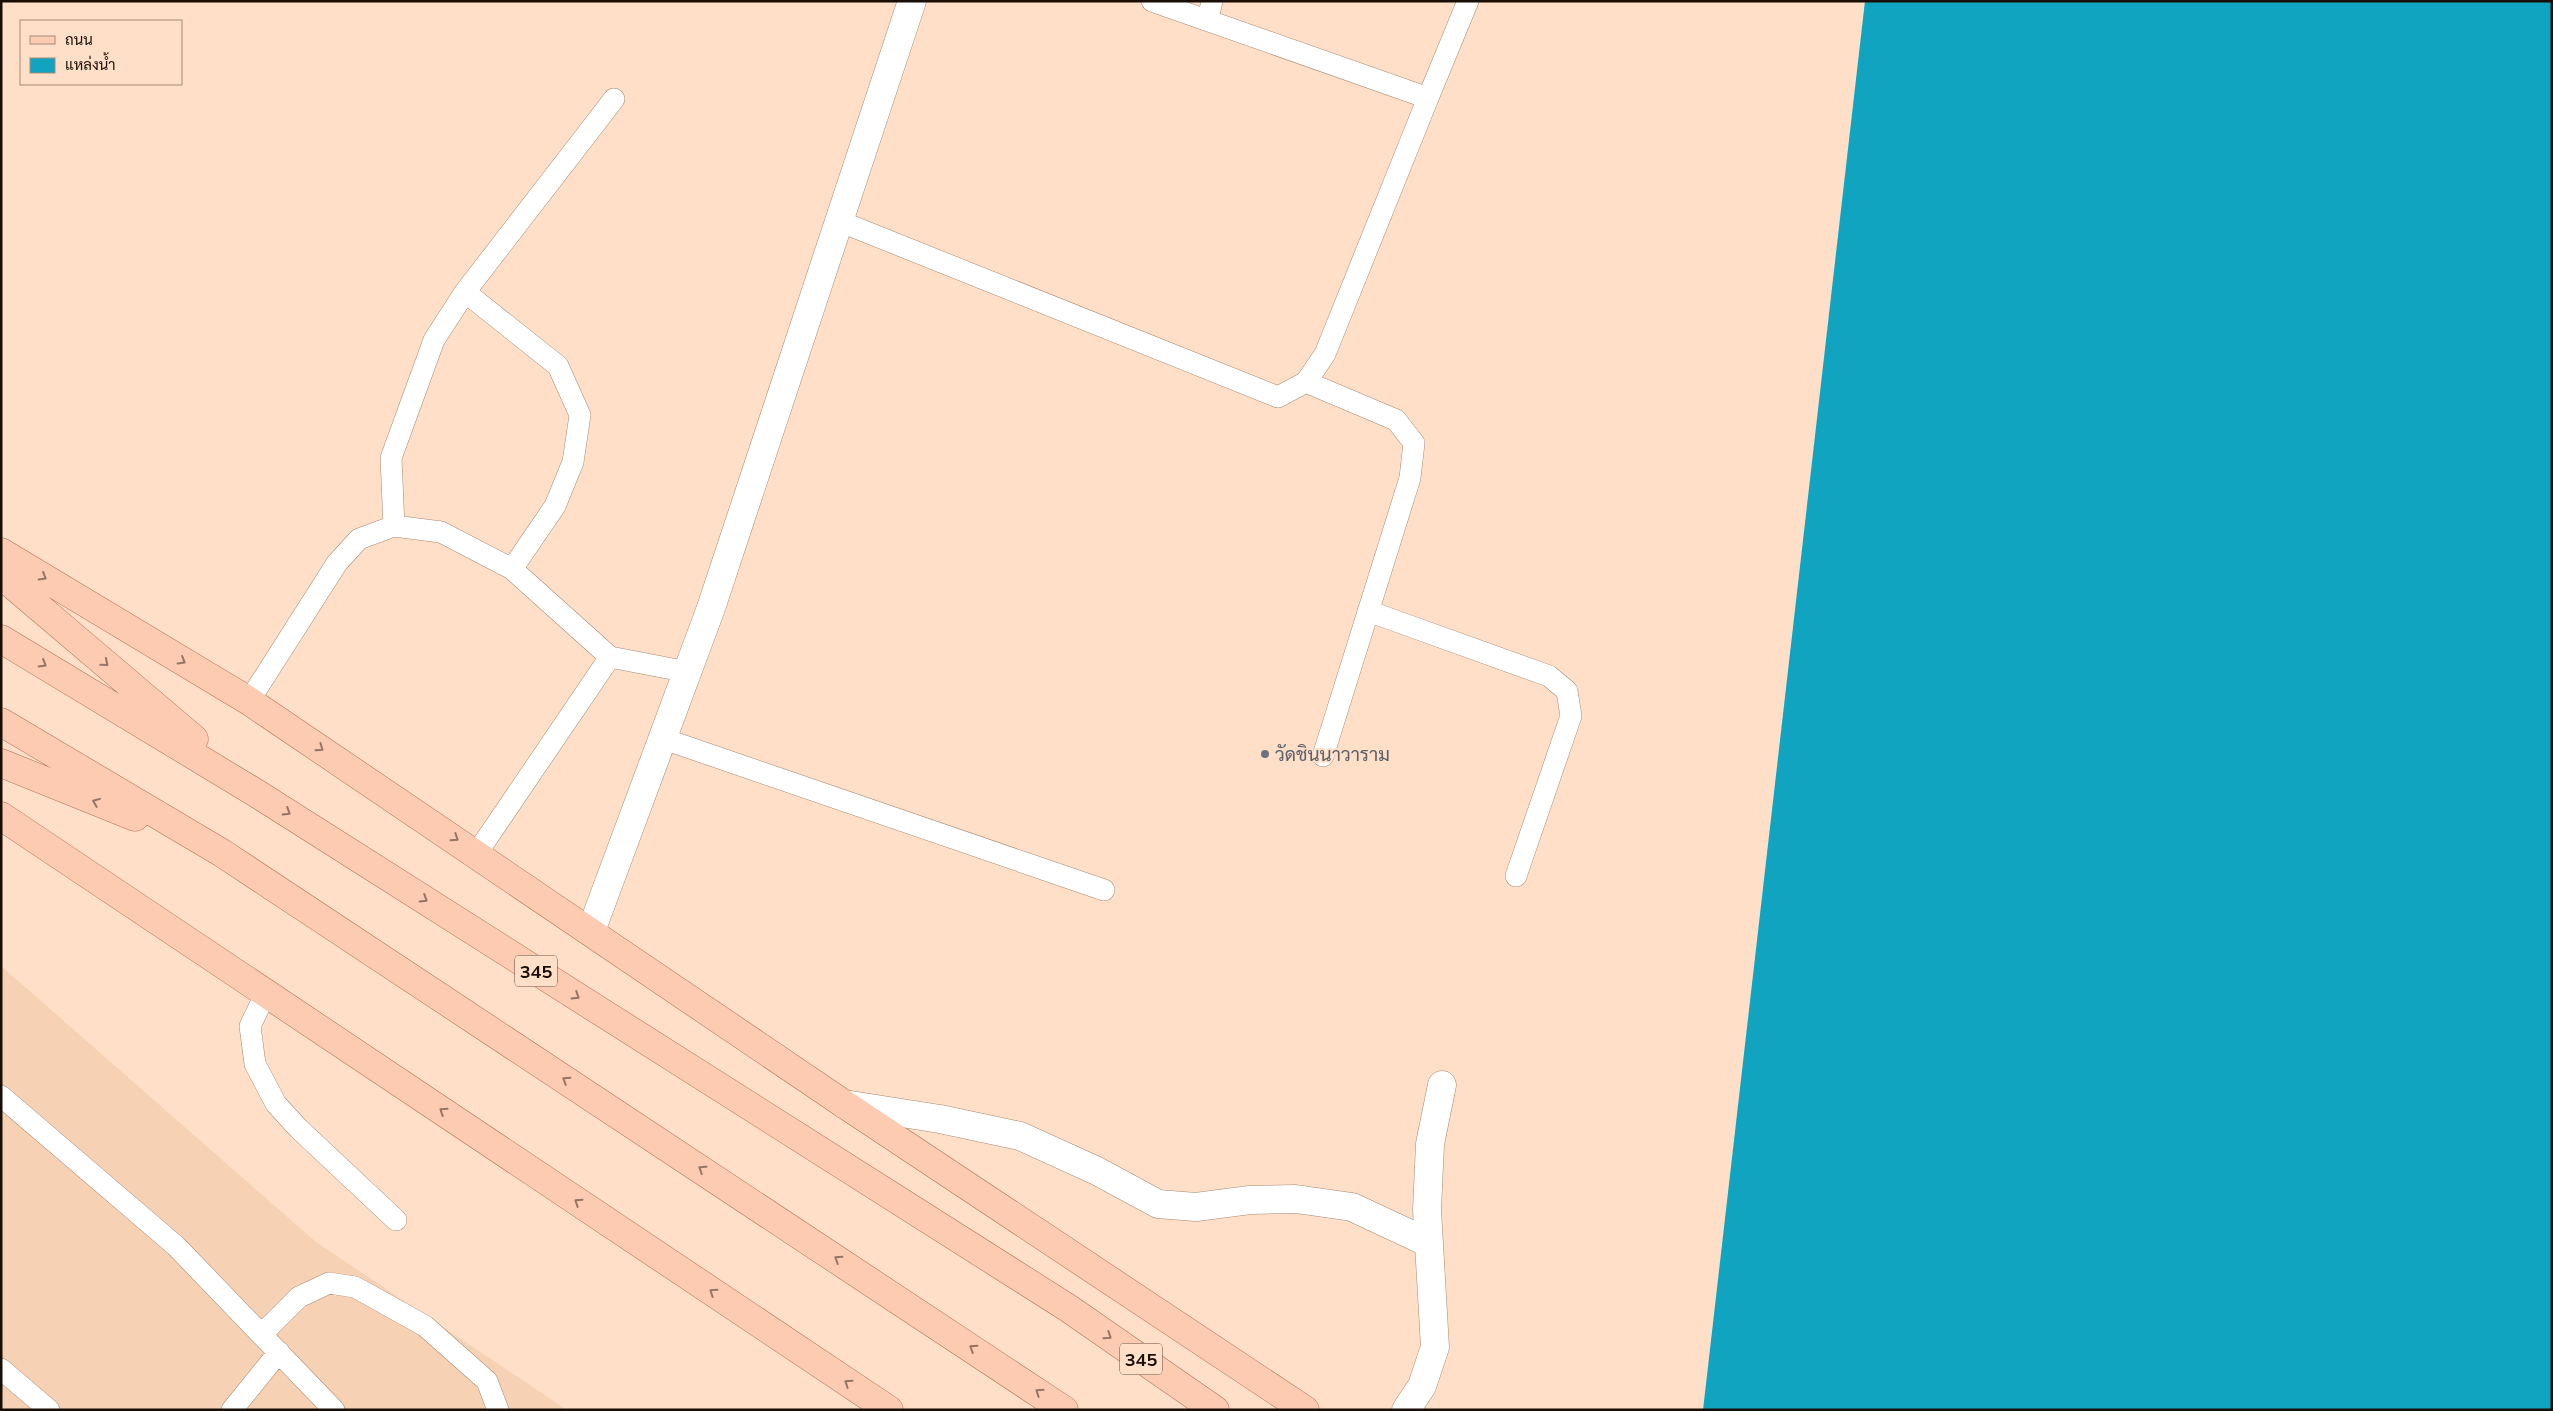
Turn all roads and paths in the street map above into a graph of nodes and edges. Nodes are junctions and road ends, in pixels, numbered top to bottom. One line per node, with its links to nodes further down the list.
1 (912, 1): 7 (street)
2 (1152, 1): 4 (lane)
3 (1468, 1): 5 (lane)
4 (1210, 10): 5 (lane)
5 (1428, 98): 9 (lane)
6 (614, 99): 8 (lane)
7 (839, 221): 9 (lane); 17 (street)
8 (465, 292): 10 (lane); 12 (lane)
9 (1306, 382): 14 (lane)
10 (394, 526): 12 (lane); 18 (lane)
11 (1, 552): 18 (main road, one-way to 18)
12 (512, 569): 16 (lane)
13 (1, 575): 23 (main road, one-way to 23)
14 (1368, 611): 21 (lane); 27 (lane)
15 (1, 639): 23 (main road, 345, one-way to 23)
16 (610, 657): 17 (lane); 26 (lane)
17 (688, 672): 20 (street)
18 (249, 701): 26 (main road, one-way to 26)
19 (1, 722): 25 (main road)
20 (664, 739): 28 (lane); 29 (street)
21 (1323, 756)
22 (1, 763): 25 (main road, one-way to 22)
23 (256, 793): 45 (main road, 345, one-way to 45)
24 (1, 816): 30 (main road)
25 (222, 853): 44 (main road, one-way to 25)
26 (476, 853): 29 (main road)
27 (1516, 876)
28 (1104, 890)
29 (591, 931): 33 (main road)
30 (266, 993): 34 (lane); 43 (main road, one-way to 30)
31 (1442, 1085): 35 (street)
32 (1, 1096): 36 (lane)
33 (844, 1104): 35 (street); 46 (main road)
34 (396, 1220)
35 (1429, 1243): 47 (street)
36 (262, 1334): 37 (lane); 42 (lane)
37 (279, 1352): 40 (lane); 41 (lane)
38 (1, 1369): 39 (lane)
39 (49, 1410)
40 (232, 1410)
41 (334, 1410)
42 (498, 1410)
43 (889, 1410)
44 (1064, 1410)
45 (1215, 1410)
46 (1305, 1410)
47 (1406, 1410)

